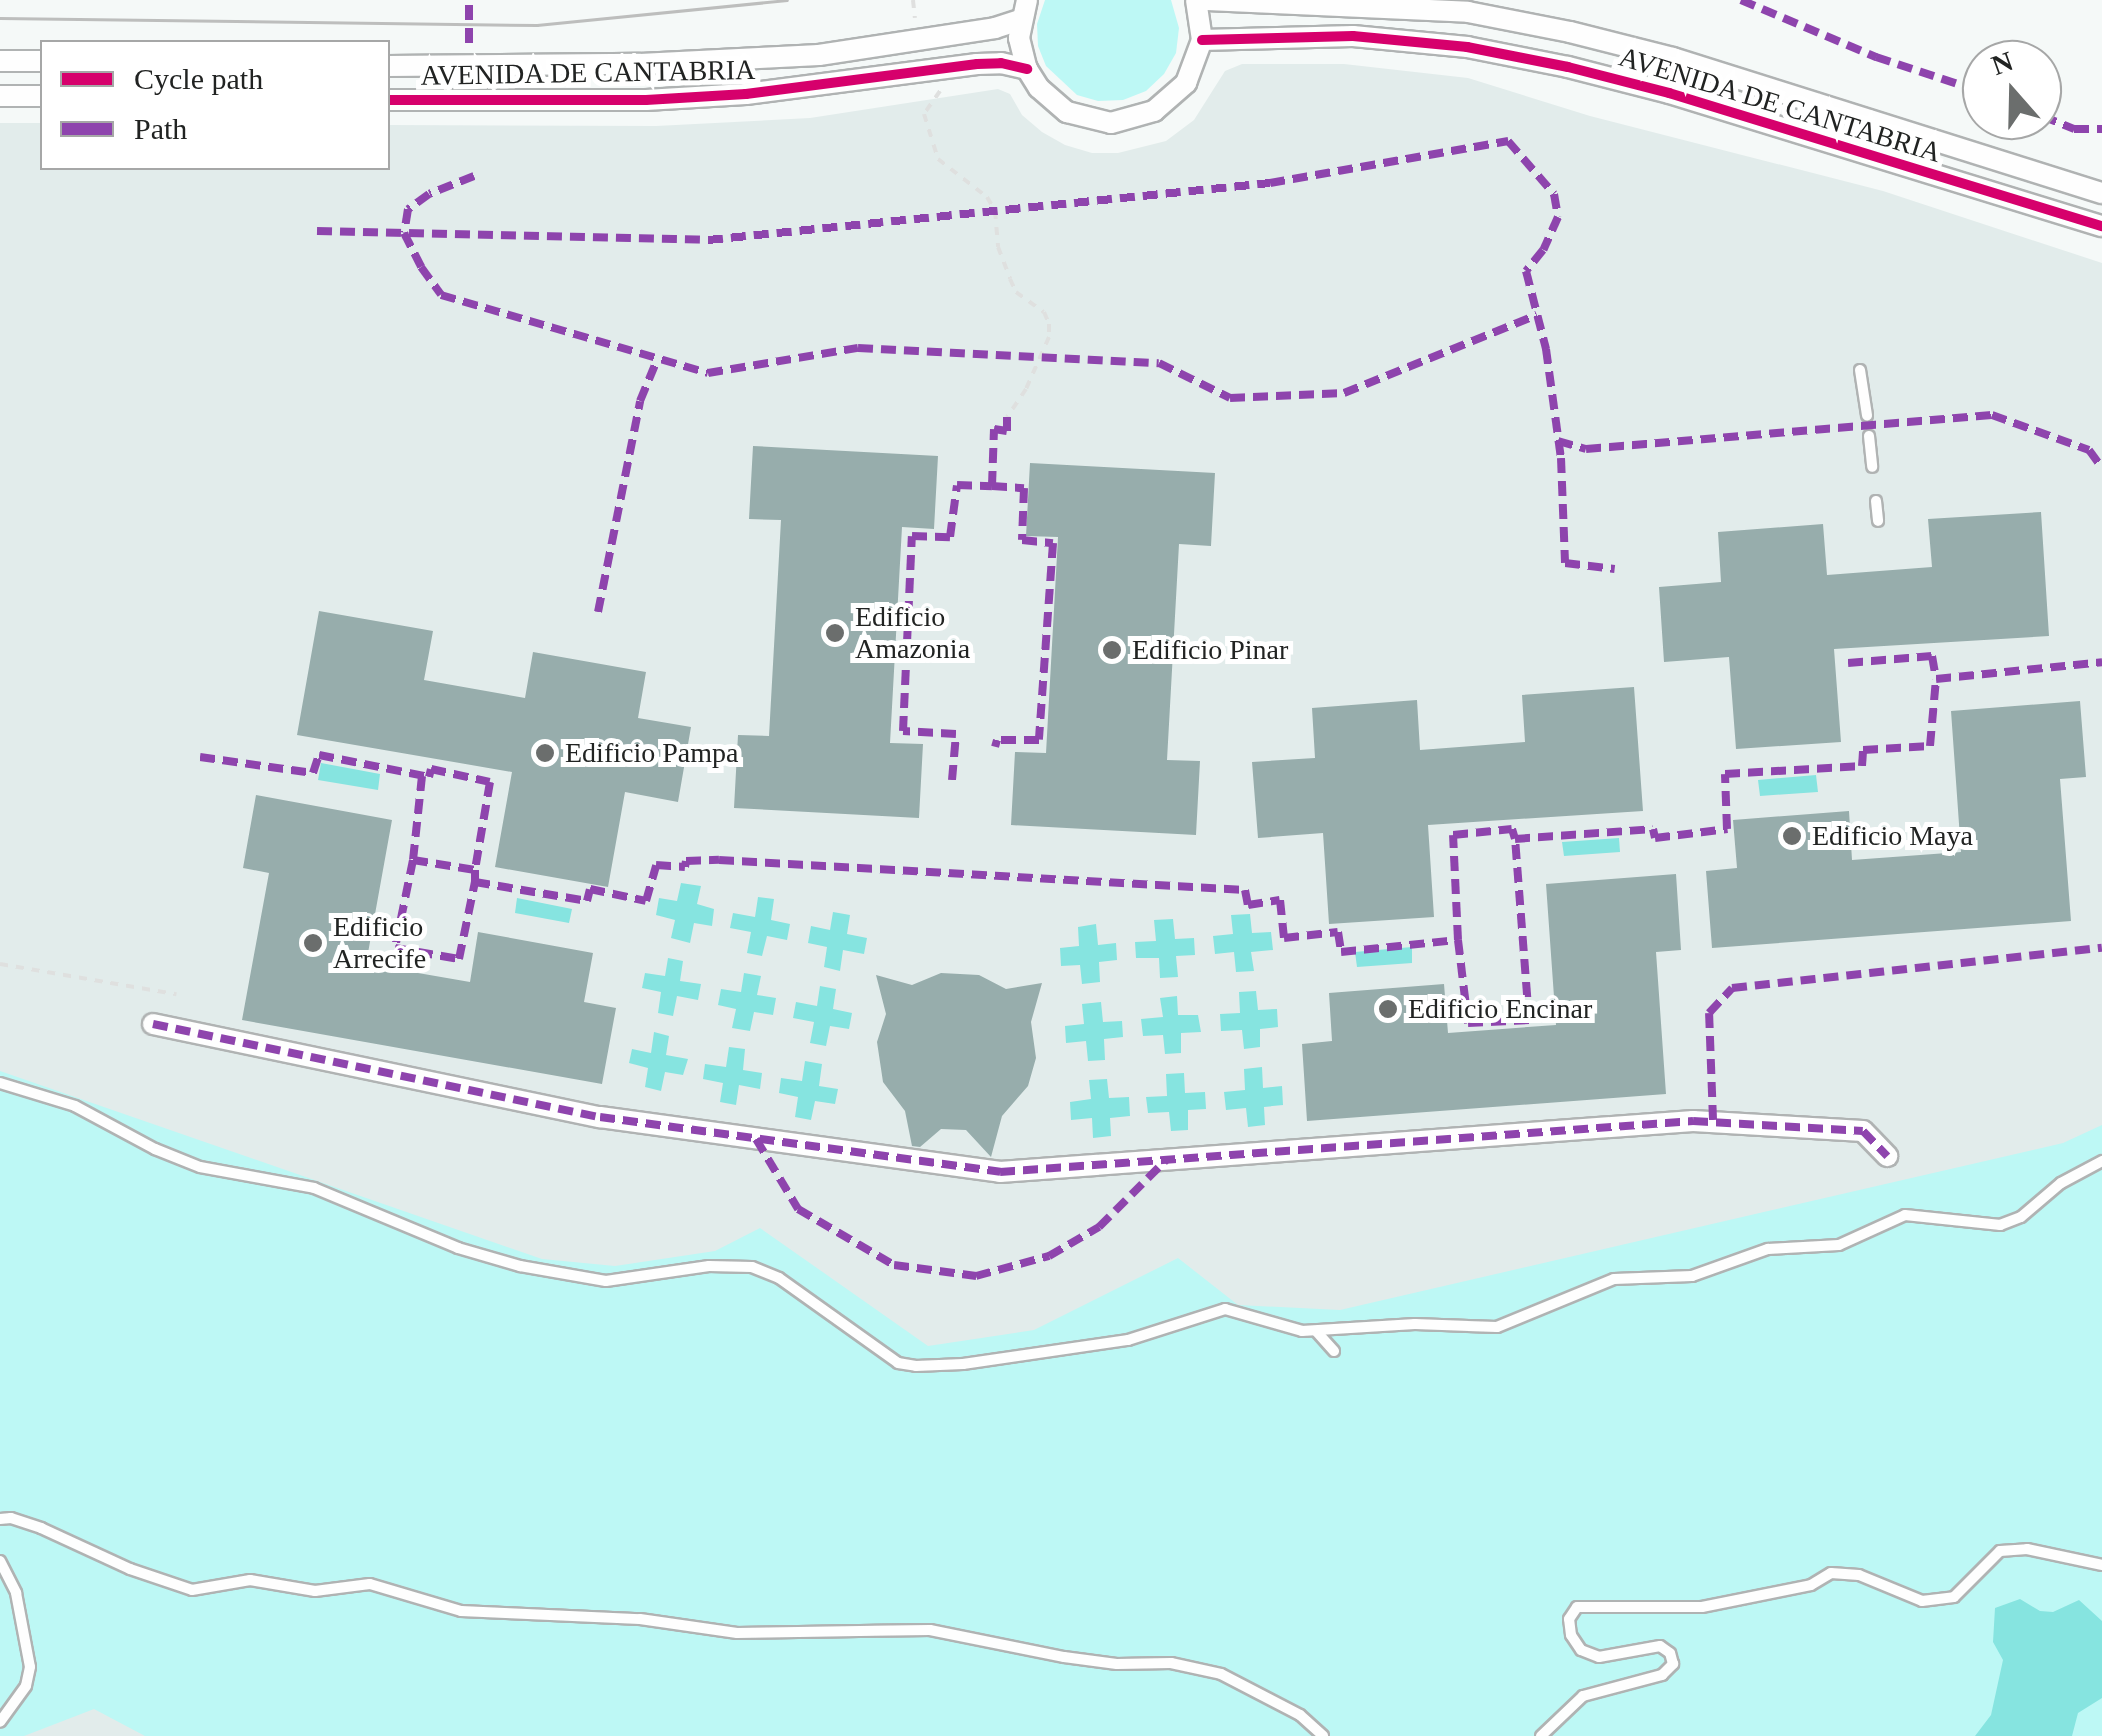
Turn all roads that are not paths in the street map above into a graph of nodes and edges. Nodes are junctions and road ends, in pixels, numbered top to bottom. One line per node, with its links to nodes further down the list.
1 (1196, 0): 4 (street)
2 (1206, 0): 12 (street, AVENIDA DE CANTABRIA)
3 (1023, 10): 7 (street, AVENIDA DE CANTABRIA); 8 (street)
4 (1202, 40): 8 (street); 13 (street, AVENIDA DE CANTABRIA)
5 (0, 61): 6 (street)
6 (40, 62)
7 (390, 66)
8 (1027, 69): 11 (street, AVENIDA DE CANTABRIA)
9 (0, 96): 10 (street)
10 (40, 96)
11 (390, 100)
12 (2102, 193)
13 (2102, 226)
14 (1860, 370): 15 (lane)
15 (1867, 414)
16 (1869, 436): 17 (lane)
17 (1872, 467)
18 (1876, 501): 19 (lane)
19 (1878, 521)
20 (153, 1024): 22 (street)
21 (0, 1083): 24 (lane)
22 (1887, 1156)
23 (2102, 1161): 24 (lane)
24 (1316, 1331): 25 (lane)
25 (1334, 1351)
26 (0, 1520): 30 (lane)
27 (0, 1561): 29 (lane)
28 (2102, 1565): 31 (lane)
29 (0, 1722)
30 (1323, 1736)
31 (1542, 1736)

